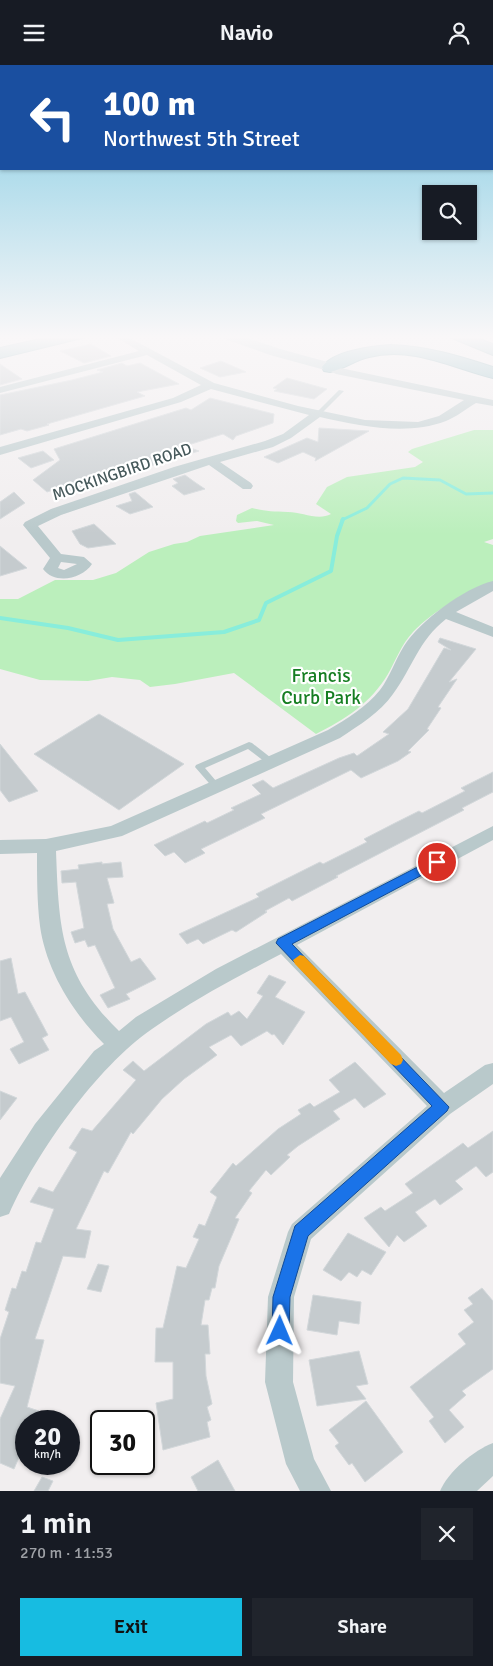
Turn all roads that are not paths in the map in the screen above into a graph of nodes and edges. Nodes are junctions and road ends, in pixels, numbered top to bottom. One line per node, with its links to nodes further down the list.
1 (172, 402): 6 (street)
2 (274, 402): 5 (street)
3 (330, 402): 5 (lane)
4 (470, 402): 5 (street)
5 (319, 413): 7 (street, MOCKINGBIRD ROAD)
6 (0, 451)
7 (212, 461): 8 (street); 9 (street, MOCKINGBIRD ROAD)
8 (247, 486)
9 (57, 558)
10 (493, 585): 11 (street)
11 (444, 613): 12 (street); 13 (street)
12 (493, 632)
13 (272, 763): 14 (street); 14 (lane)
14 (218, 788): 16 (street)
15 (493, 832): 18 (street)
16 (46, 846): 17 (street); 19 (street)
17 (0, 847)
18 (283, 943): 19 (street); 21 (street)
19 (118, 1044): 22 (street)
20 (493, 1072): 21 (street)
21 (442, 1107): 24 (street)
22 (0, 1206)
23 (493, 1457): 25 (street)
24 (316, 1491)
25 (455, 1491)

